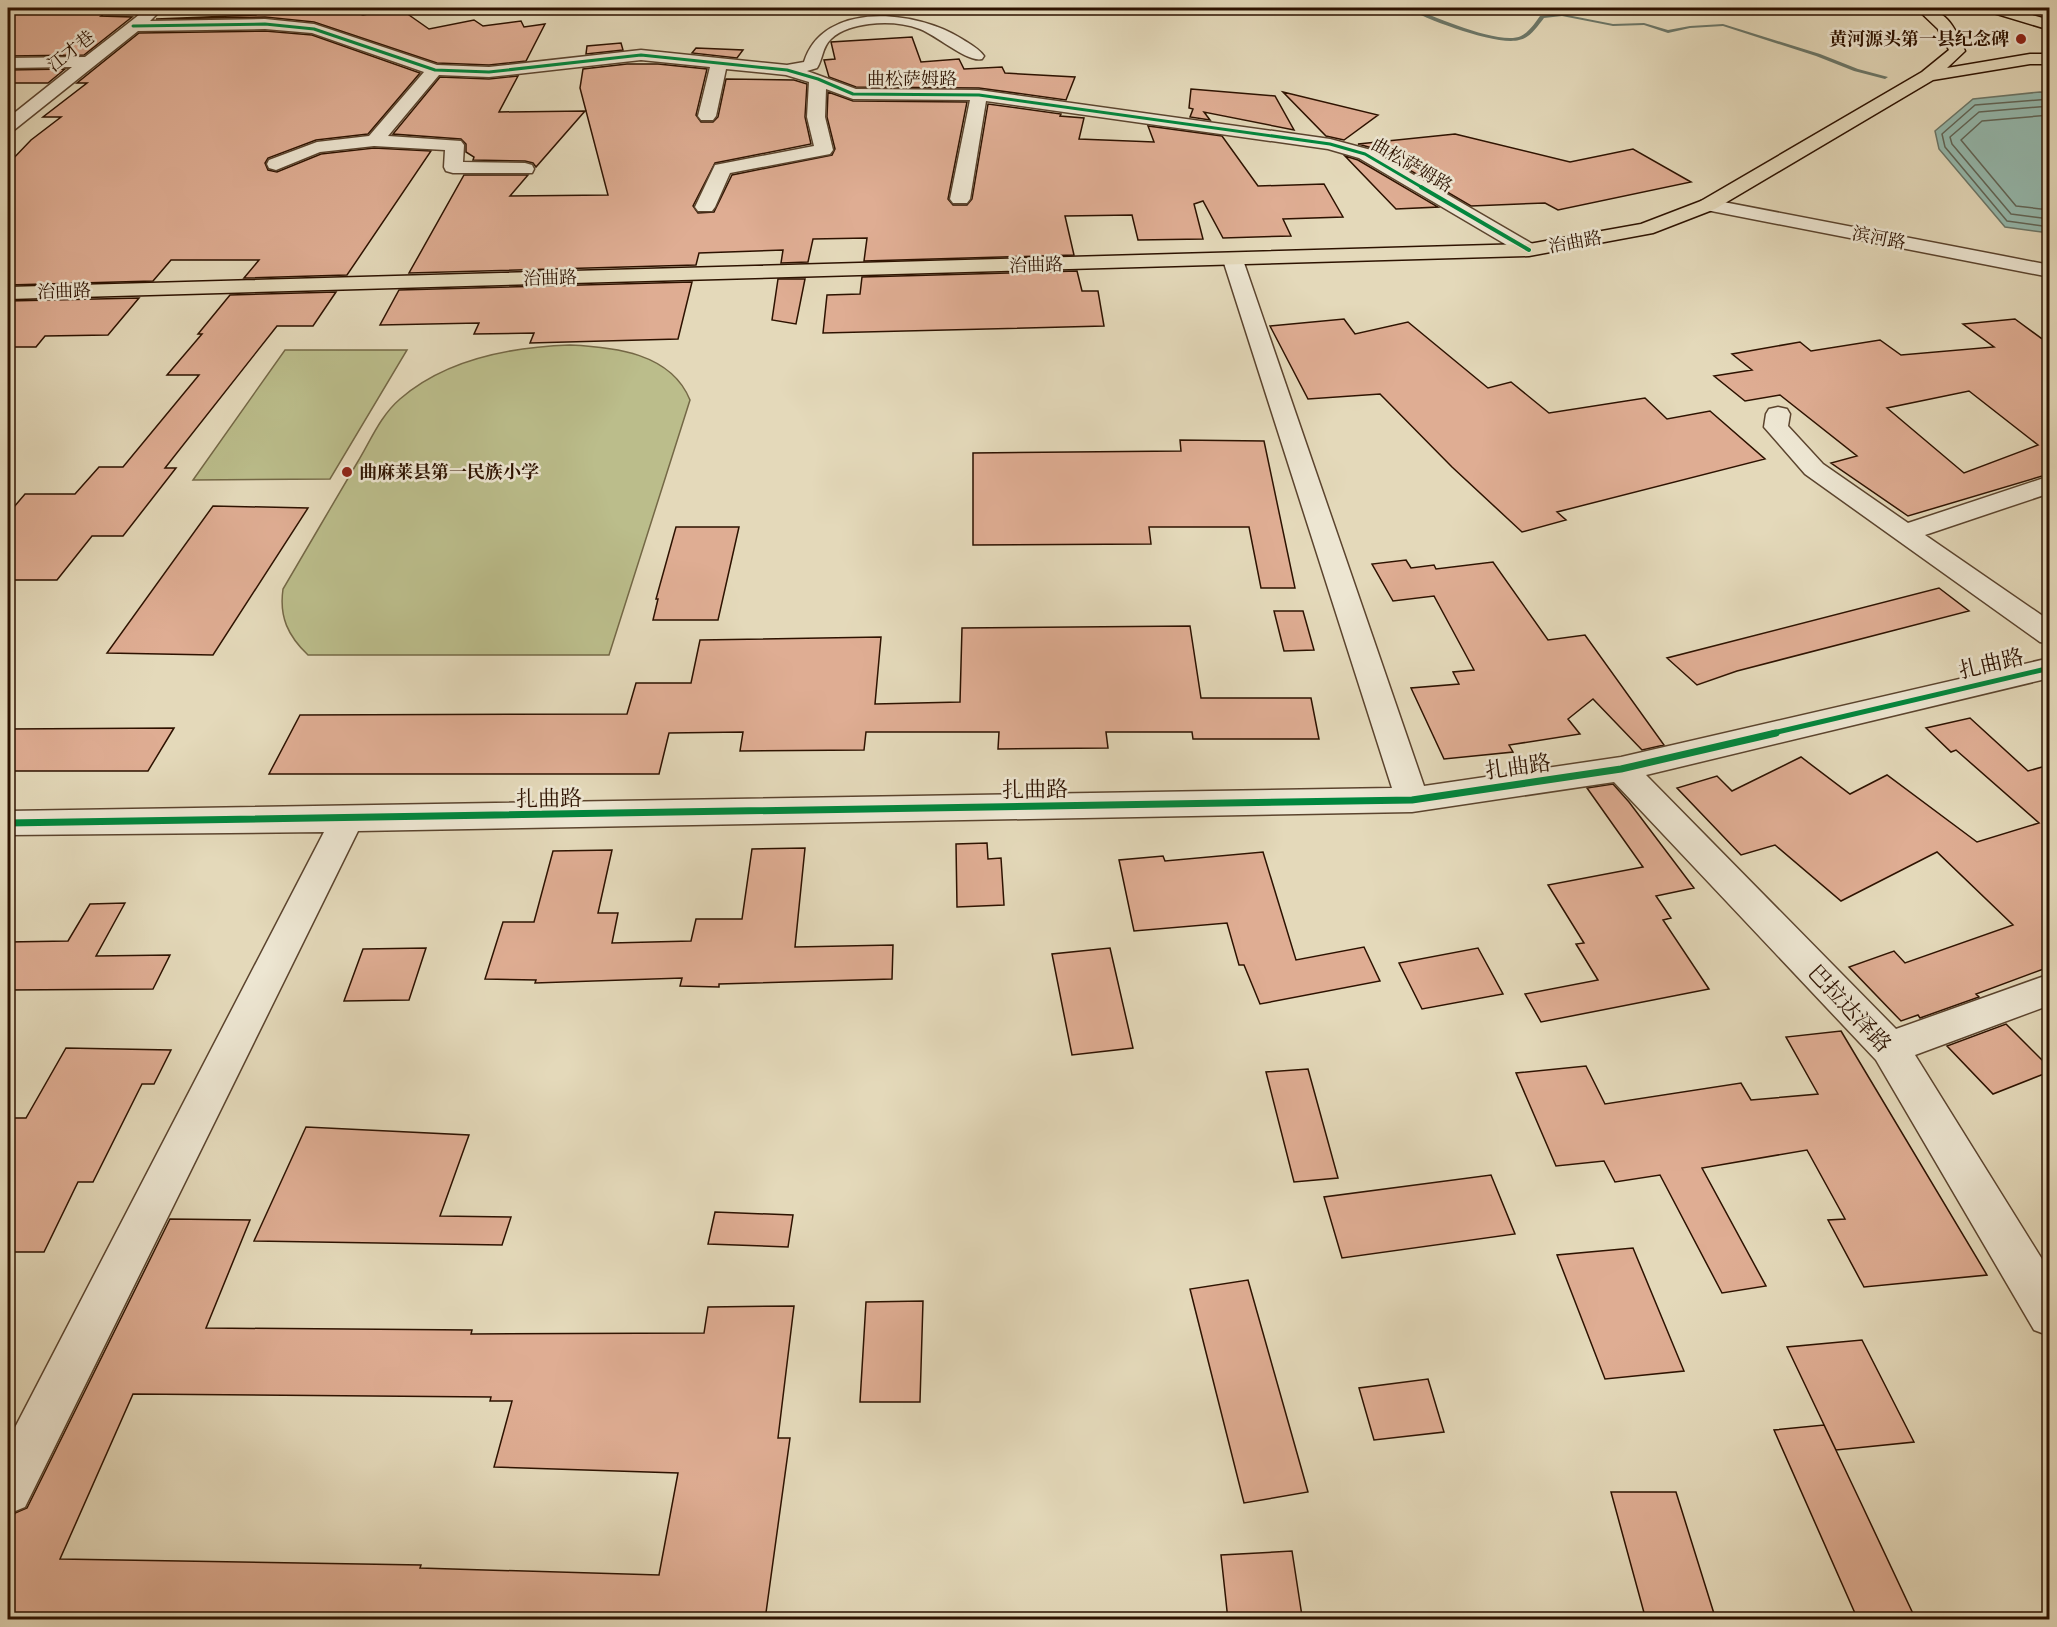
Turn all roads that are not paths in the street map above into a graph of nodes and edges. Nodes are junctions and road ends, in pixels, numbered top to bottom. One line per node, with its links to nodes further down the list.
1 (158, 8): 5 (street, 江才巷)
2 (1923, 8): 15 (main road, 治曲路)
3 (1992, 8): 4 (main road)
4 (2049, 25)
5 (133, 26): 11 (street, 江才巷); 13 (street, 曲松萨姆路)
6 (930, 31): 7 (street)
7 (928, 48)
8 (976, 56): 14 (street)
9 (2049, 59): 15 (main road)
10 (8, 63): 11 (street)
11 (89, 63): 19 (street, 江才巷)
12 (719, 65): 18 (street)
13 (435, 70): 14 (street, 曲松萨姆路); 20 (street)
14 (787, 70): 16 (street, 曲松萨姆路)
15 (1928, 76): 24 (main road, 治曲路)
16 (818, 79): 17 (street, 曲松萨姆路); 25 (street)
17 (979, 94): 23 (street); 26 (street, 曲松萨姆路)
18 (707, 116)
19 (8, 126)
20 (374, 141): 21 (street); 22 (street)
21 (276, 164)
22 (525, 169)
23 (960, 199)
24 (1708, 204): 26 (main road, 治曲路); 28 (street, 滨河路)
25 (705, 207)
26 (1529, 250): 27 (main road, 治曲路)
27 (1233, 260): 29 (main road, 治曲路); 36 (street)
28 (2049, 271)
29 (8, 293)
30 (1778, 414): 32 (street)
31 (2049, 484): 32 (street)
32 (1904, 533): 33 (street)
33 (2049, 635)
34 (2049, 668): 35 (street, 扎曲路)
35 (1621, 769): 36 (street, 扎曲路); 40 (street, 巴拉达泽路)
36 (1412, 800): 37 (street, 扎曲路)
37 (347, 819): 38 (street, 扎曲路); 42 (street)
38 (8, 823)
39 (2049, 989): 40 (street)
40 (1890, 1048): 41 (street, 巴拉达泽路)
41 (2048, 1310)
42 (8, 1490)

